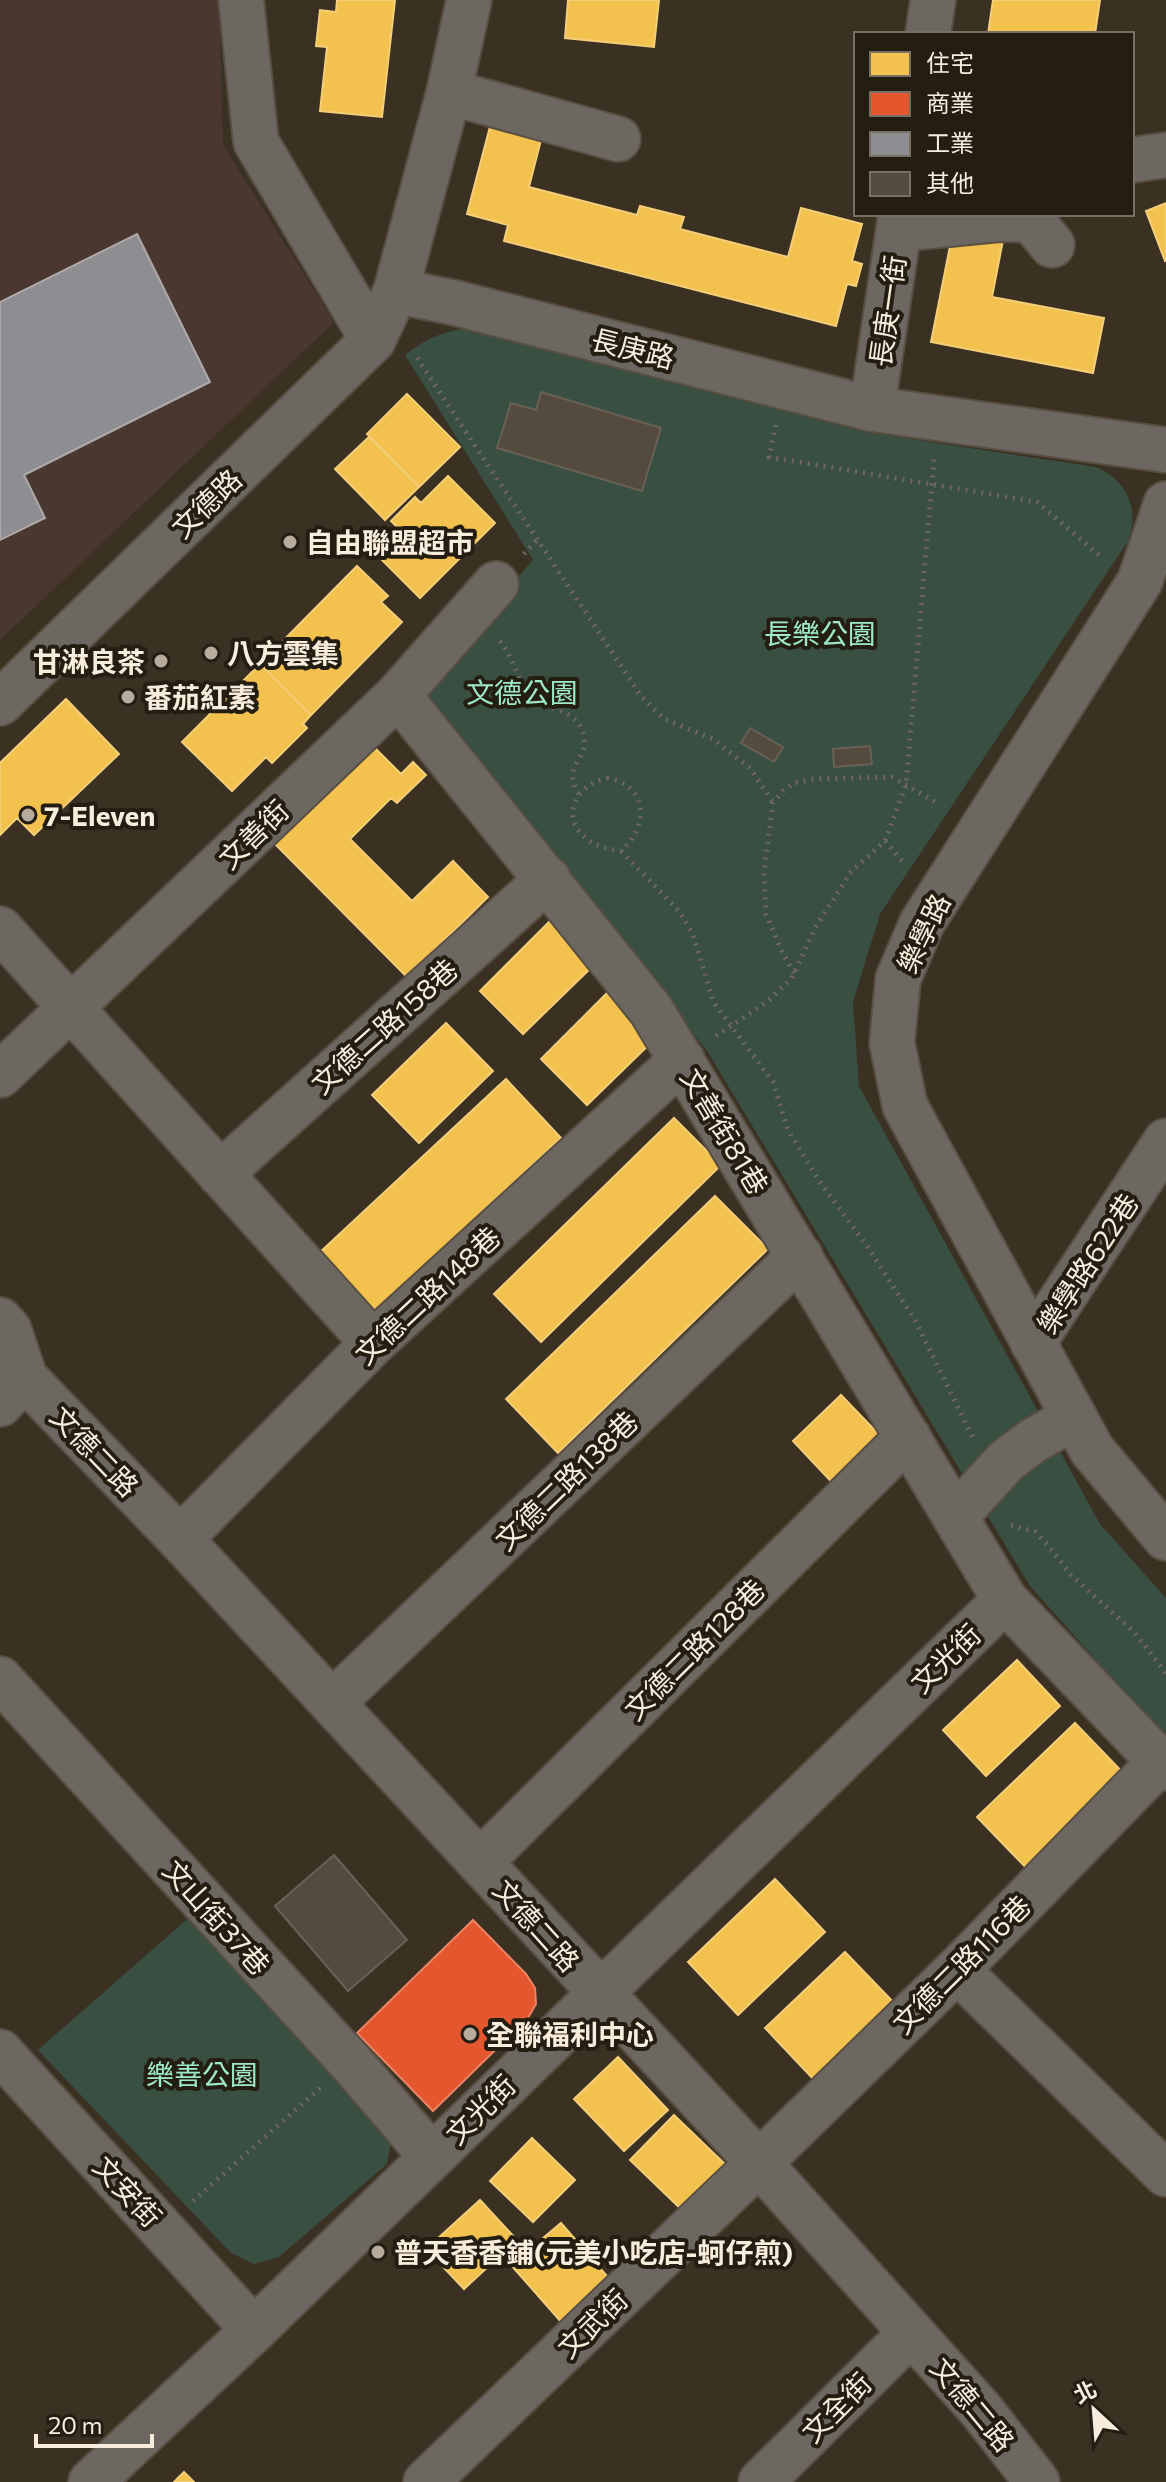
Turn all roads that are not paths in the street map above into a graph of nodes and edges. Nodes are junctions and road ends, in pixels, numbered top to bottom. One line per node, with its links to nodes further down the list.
1 (241, 0): 12 (street)
2 (469, 0): 5 (street)
3 (933, 0): 4 (street)
4 (928, 32)
5 (449, 92): 6 (street); 11 (street)
6 (618, 139)
7 (1166, 155): 8 (street)
8 (1134, 160)
9 (900, 221): 10 (street); 13 (street, 長庚一街)
10 (1052, 245)
11 (396, 291): 12 (street, 文德路); 13 (street, 長庚路)
12 (373, 340): 18 (street, 文德路)
13 (872, 409): 14 (street, 長庚路)
14 (1166, 450)
15 (1166, 504): 29 (street, 樂學路)
16 (484, 598): 17 (street, 文善街)
17 (398, 695): 19 (street, 文善街81巷); 21 (street, 文善街)
18 (0, 703)
19 (548, 879): 22 (street, 文善街81巷); 25 (street, 文德二路158巷)
20 (0, 929): 21 (street)
21 (71, 1007): 23 (street, 文善街); 25 (street)
22 (682, 1060): 26 (street, 文善街81巷); 28 (street, 文德二路148巷)
23 (0, 1075)
24 (1166, 1141): 29 (street, 樂學路622巷)
25 (220, 1174): 28 (street)
26 (800, 1256): 32 (street, 文善街81巷); 38 (street, 文德二路138巷)
27 (0, 1320): 30 (street)
28 (373, 1343): 35 (street, 文德二路148巷)
29 (1033, 1343): 31 (street, 樂學路)
30 (13, 1391): 35 (street, 文德二路)
31 (1074, 1417): 33 (street); 34 (street, 樂學路)
32 (908, 1437): 33 (street, 文善街81巷); 40 (street, 文德二路128巷)
33 (955, 1517): 36 (street, 文善街81巷)
34 (1166, 1538)
35 (180, 1539): 38 (street, 文德二路)
36 (1005, 1600): 39 (street, 文善街81巷); 42 (street, 文光街)
37 (0, 1679): 44 (street, 文山街37巷)
38 (332, 1703): 40 (street, 文德二路)
39 (1163, 1765): 41 (street, 文德二路116巷)
40 (480, 1862): 42 (street, 文德二路)
41 (957, 1970): 45 (street, 文德二路116巷); 46 (street)
42 (599, 1993): 44 (street, 文光街); 45 (street, 文德二路)
43 (0, 2052): 47 (street, 文安街)
44 (432, 2157): 47 (street, 文光街)
45 (759, 2163): 48 (street, 文德二路); 50 (street, 文武街)
46 (1166, 2174)
47 (254, 2330): 49 (street, 文光街)
48 (911, 2333): 51 (street, 文全街); 52 (street, 文德二路)
49 (91, 2482)
50 (426, 2482)
51 (761, 2482)
52 (1037, 2482)

